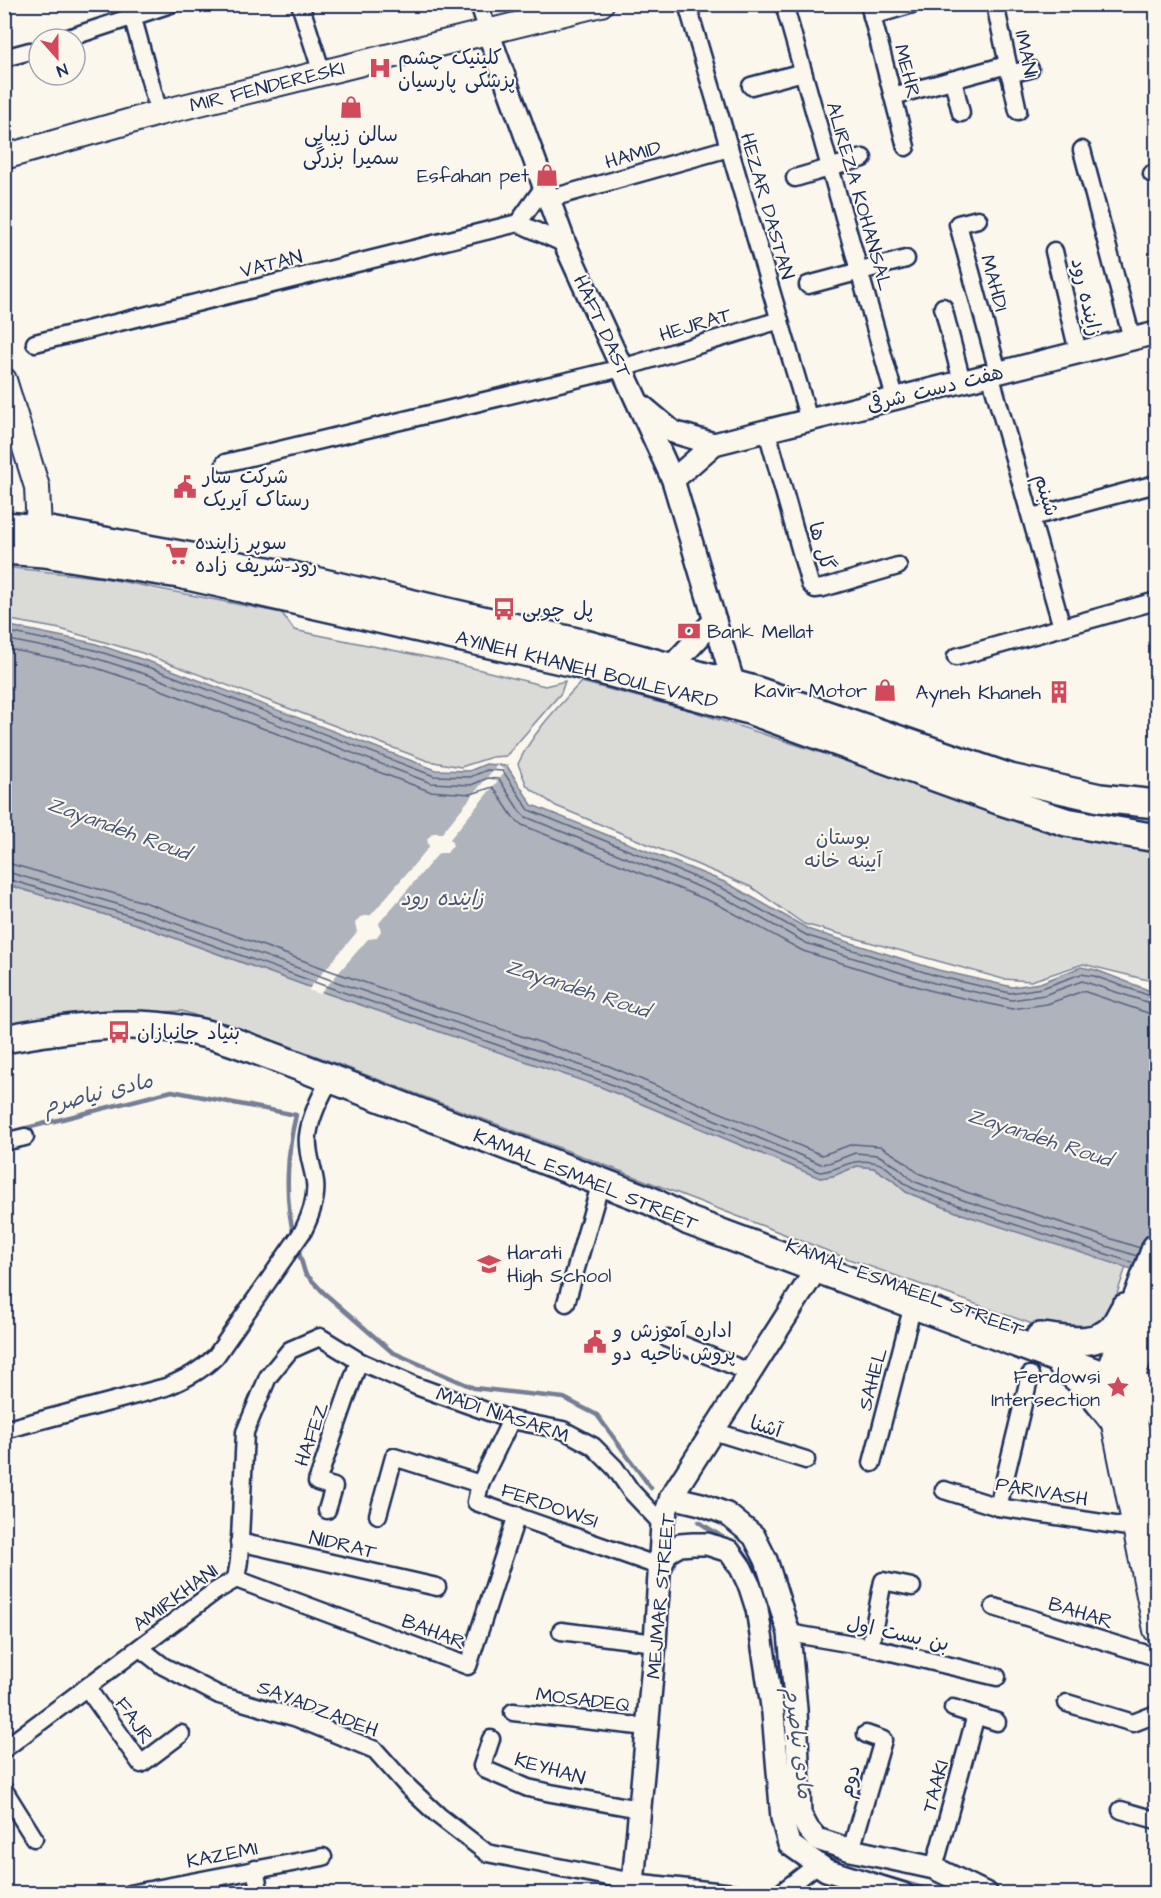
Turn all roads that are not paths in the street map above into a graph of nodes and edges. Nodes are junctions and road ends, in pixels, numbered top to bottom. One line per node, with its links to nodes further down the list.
1 (171, 4): 10 (street)
2 (300, 4): 18 (street)
3 (479, 4): 12 (street)
4 (601, 4): 12 (main road, MIR FENDERESKI)
5 (687, 4): 26 (street, HEZAR DASTAN)
6 (784, 4): 17 (street, ALIREZA KOHANSAL)
7 (913, 4): 9 (street)
8 (995, 4): 16 (street, IMANI)
9 (871, 10): 21 (street, MEHR)
10 (130, 11): 11 (street); 23 (street)
11 (87, 29)
12 (488, 32): 18 (main road, MIR FENDERESKI); 32 (street, HAFT DAST)
13 (27, 52): 14 (street)
14 (4, 58)
15 (1030, 69): 16 (street)
16 (1008, 70): 19 (street); 22 (street, IMANI)
17 (803, 72): 20 (street); 30 (street, ALIREZA KOHANSAL)
18 (321, 73): 23 (main road, MIR FENDERESKI)
19 (953, 80): 21 (street); 24 (street)
20 (751, 86)
21 (893, 96): 25 (street, MEHR)
22 (1017, 111)
23 (159, 113): 28 (main road, MIR FENDERESKI)
24 (961, 113)
25 (906, 147)
26 (729, 148): 32 (street, HAMID); 41 (street, HEZAR DASTAN)
27 (1082, 150): 43 (street)
28 (4, 157)
29 (863, 158): 30 (street)
30 (830, 168): 31 (street); 38 (street, ALIREZA KOHANSAL)
31 (795, 178)
32 (546, 193): 34 (street); 35 (street, HAFT DAST)
33 (978, 219): 47 (street, MAHDI)
34 (518, 223): 35 (street); 44 (street, VATAN)
35 (565, 244): 46 (street, HAFT DAST)
36 (1054, 251): 45 (street, زاینده رود)
37 (906, 259): 38 (street)
38 (859, 271): 39 (street); 50 (street, ALIREZA KOHANSAL)
39 (808, 285)
40 (943, 307): 49 (street)
41 (780, 320): 46 (street, HEJRAT); 52 (street, HEZAR DASTAN)
42 (1156, 333): 43 (street, هفت دست شرقی)
43 (1132, 339): 45 (street, هفت دست شرقی)
44 (35, 343)
45 (1078, 352): 47 (street, هفت دست شرقی)
46 (622, 368): 51 (street, HAFT DAST); 55 (street)
47 (994, 373): 49 (street, هفت دست شرقی); 58 (street, شبنم)
48 (4, 380): 60 (main road)
49 (962, 381): 50 (street, هفت دست شرقی)
50 (895, 398): 52 (street, هفت دست شرقی)
51 (638, 403): 54 (street); 56 (street, HAFT DAST)
52 (809, 420): 53 (street, هفت دست شرقی)
53 (766, 431): 54 (street, هفت دست شرقی); 62 (street, گل ها)
54 (714, 444): 56 (street)
55 (225, 463)
56 (673, 480): 64 (street, HAFT DAST)
57 (1156, 484): 58 (street)
58 (1032, 518): 65 (street, شبنم)
59 (4, 526): 60 (main road, AYINEH KHANEH BOULEVARD)
60 (37, 540): 61 (main road, AYINEH KHANEH BOULEVARD); 67 (main road, AYINEH KHANEH BOULEVARD); 71 (main road, AYINEH KHANEH BOULEVARD)
61 (4, 550)
62 (898, 567)
63 (1156, 601): 65 (street)
64 (715, 620): 67 (street); 68 (street, HAFT DAST)
65 (1062, 627): 66 (street)
66 (956, 657)
67 (671, 667): 68 (main road, AYINEH KHANEH BOULEVARD)
68 (734, 685): 69 (main road, AYINEH KHANEH BOULEVARD)
69 (1087, 795): 70 (main road, AYINEH KHANEH BOULEVARD); 71 (main road)
70 (1156, 804)
71 (1083, 825): 72 (main road, AYINEH KHANEH BOULEVARD)
72 (1156, 838)
73 (4, 1040): 74 (main road, KAMAL ESMAEL STREET)
74 (330, 1079): 77 (main road, KAMAL ESMAEL STREET); 95 (street)
75 (25, 1137): 76 (street)
76 (4, 1142)
77 (601, 1182): 78 (main road, KAMAL ESMAEL STREET); 82 (street)
78 (651, 1201): 80 (main road, KAMAL ESMAEL STREET); 86 (main road, KAMAL ESMAEEL STREET)
79 (1156, 1248): 81 (main road)
80 (817, 1268): 83 (main road, KAMAL ESMAEL STREET); 89 (street, MEJMAR STREET)
81 (1150, 1303): 86 (main road); 87 (main road); 91 (main road)
82 (566, 1304)
83 (913, 1305): 86 (main road, KAMAL ESMAEL STREET); 98 (street, SAHEL)
84 (321, 1337): 88 (street, MADI NIASARM); 108 (street, AMIRKHANI)
85 (668, 1339): 89 (street)
86 (1045, 1346): 91 (main road, KAMAL ESMAEEL STREET); 93 (main road)
87 (1156, 1351)
88 (359, 1361): 94 (street, MADI NIASARM); 103 (street, HAFEZ)
89 (749, 1372): 96 (street, MEJMAR STREET)
90 (1030, 1375): 102 (street)
91 (1128, 1375): 92 (main road); 93 (main road)
92 (1156, 1395): 93 (main road)
93 (1123, 1416): 107 (main road)
94 (512, 1420): 99 (street, FERDOWSI); 106 (street, MADI NIASARM)
95 (4, 1430)
96 (713, 1431): 97 (street, آشنا); 101 (street, MEJMAR STREET)
97 (806, 1460)
98 (872, 1463)
99 (480, 1484): 104 (street); 105 (street, FERDOWSI)
100 (944, 1490): 102 (street, PARIVASH)
101 (671, 1497): 106 (street, MEJMAR STREET); 116 (street)
102 (998, 1507): 107 (street, PARIVASH)
103 (327, 1510)
104 (378, 1515)
105 (517, 1515): 109 (street, FERDOWSI); 110 (street, BAHAR)
106 (662, 1524): 109 (street, MEJMAR STREET)
107 (1145, 1527): 114 (main road)
108 (239, 1542): 110 (street, AMIRKHANI); 111 (street, NIDRAT)
109 (661, 1567): 117 (street, MEJMAR STREET); 141 (street)
110 (236, 1579): 119 (street, AMIRKHANI)
111 (437, 1587)
112 (912, 1587): 118 (street)
113 (994, 1607): 120 (street, BAHAR)
114 (1156, 1630)
115 (561, 1631): 117 (street)
116 (789, 1633): 118 (street, بن بست اول); 139 (street)
117 (655, 1643): 129 (street, MEJMAR STREET)
118 (870, 1647): 121 (street, بن بست اول)
119 (140, 1648): 122 (street, AMIRKHANI); 144 (street, SAYADZADEH)
120 (1156, 1657)
121 (997, 1677)
122 (87, 1688): 130 (street, FAJR); 133 (street, AMIRKHANI)
123 (1067, 1703): 126 (street)
124 (953, 1708): 127 (street)
125 (513, 1712): 129 (street, MOSADEQ)
126 (1156, 1714)
127 (976, 1715): 128 (street); 142 (street, TAAKI)
128 (997, 1722)
129 (647, 1727): 135 (street, MEJMAR STREET)
130 (181, 1734)
131 (866, 1734): 139 (street, دوم)
132 (491, 1738): 135 (street, KEYHAN)
133 (4, 1749)
134 (4, 1790): 138 (street)
135 (639, 1809): 144 (street, MEJMAR STREET)
136 (1121, 1810): 137 (street)
137 (1156, 1820)
138 (34, 1838)
139 (851, 1850): 142 (street)
140 (323, 1857): 143 (street, KAZEMI)
141 (818, 1864): 148 (street); 149 (street)
142 (934, 1868): 150 (street)
143 (255, 1869): 145 (street, KAZEMI); 146 (street)
144 (632, 1888): 147 (street, SAYADZADEH)
145 (129, 1893)
146 (260, 1893)
147 (743, 1893)
148 (779, 1893)
149 (898, 1893)
150 (987, 1893)

